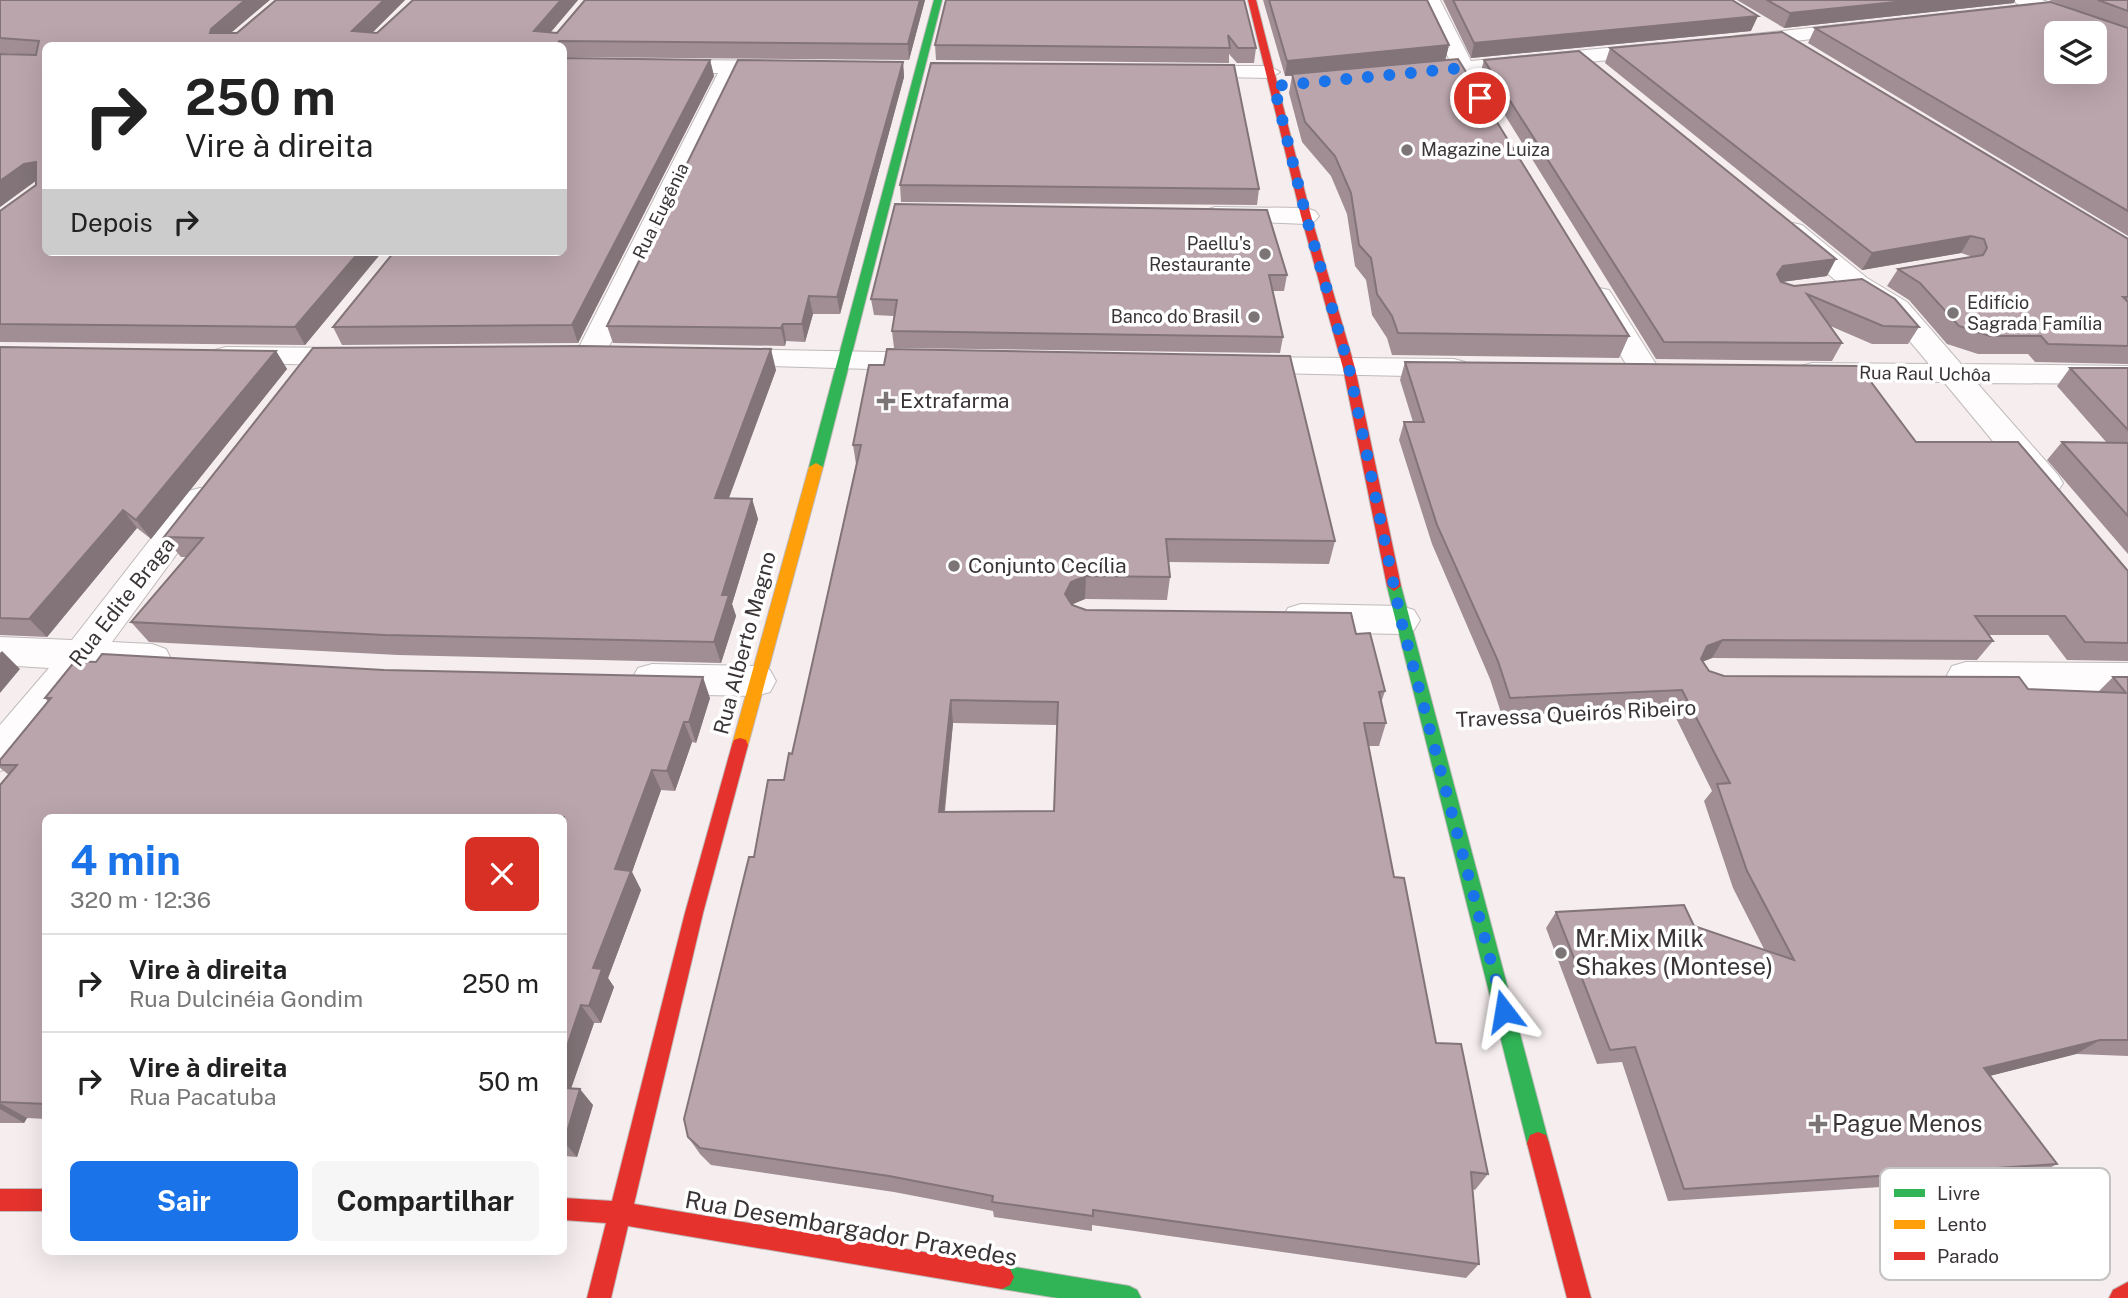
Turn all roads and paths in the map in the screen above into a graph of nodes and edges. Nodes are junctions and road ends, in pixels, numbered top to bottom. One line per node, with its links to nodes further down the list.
1 (938, 0): 20 (main road, Rua Alberto Magno)
2 (1252, 0): 24 (main road)
3 (1430, 0): 18 (street)
4 (2024, 0): 5 (street)
5 (2045, 8): 6 (street); 10 (street)
6 (2002, 13)
7 (1750, 18): 9 (street)
8 (1878, 26): 9 (street)
9 (1782, 37): 11 (street); 13 (street)
10 (2128, 39)
11 (1714, 44)
12 (1674, 48): 14 (street)
13 (1813, 56)
14 (1580, 57): 18 (street); 23 (street)
15 (567, 65): 16 (street)
16 (732, 66): 17 (street); 37 (street, Rua Eugênia)
17 (800, 68)
18 (1462, 68): 22 (street); 25 (street)
19 (895, 69): 20 (street)
20 (929, 70): 26 (main road, Rua Alberto Magno)
21 (1159, 72): 24 (street)
22 (1395, 74)
23 (1606, 78)
24 (1277, 81): 30 (main road)
25 (1487, 109)
26 (884, 212): 27 (street); 41 (main road, Rua Alberto Magno)
27 (914, 213)
28 (1772, 214): 33 (street)
29 (1192, 215): 30 (street)
30 (1306, 216): 44 (main road)
31 (1892, 274): 33 (street)
32 (1590, 281): 46 (street)
33 (1857, 284): 34 (street); 48 (street)
34 (1821, 288)
35 (342, 325): 38 (street)
36 (193, 356): 38 (street)
37 (590, 356)
38 (317, 357): 39 (street); 50 (street)
39 (385, 357)
40 (685, 357): 41 (street)
41 (845, 360): 42 (street); 61 (main road, Rua Alberto Magno)
42 (962, 362)
43 (1213, 365): 44 (street)
44 (1349, 368): 45 (street); 54 (main road)
45 (1478, 368)
46 (1644, 369)
47 (1780, 372): 48 (street, Rua Raul Uchôa)
48 (1956, 375): 49 (street, Rua Raul Uchôa); 52 (street)
49 (2128, 375)
50 (292, 387)
51 (218, 477): 56 (street, Rua Edite Braga)
52 (2060, 499)
53 (1264, 618): 54 (street)
54 (1401, 620): 63 (main road)
55 (0, 651): 56 (street)
56 (82, 655): 57 (street); 64 (street, Rua Edite Braga)
57 (192, 661)
58 (1934, 677): 60 (street)
59 (618, 678): 61 (street)
60 (2128, 678)
61 (756, 681): 68 (main road, Rua Alberto Magno)
62 (1677, 709): 63 (path, Travessa Queirós Ribeiro)
63 (1429, 723): 72 (main road)
64 (0, 754)
65 (0, 1200): 66 (main road)
66 (42, 1200)
67 (567, 1209): 68 (main road, Rua Desembargador Praxedes)
68 (621, 1213): 70 (main road, Rua Alberto Magno); 71 (main road, Rua Desembargador Praxedes)
69 (2128, 1294): 73 (main road)
70 (599, 1298)
71 (1129, 1298)
72 (1579, 1298)
73 (2121, 1298)

